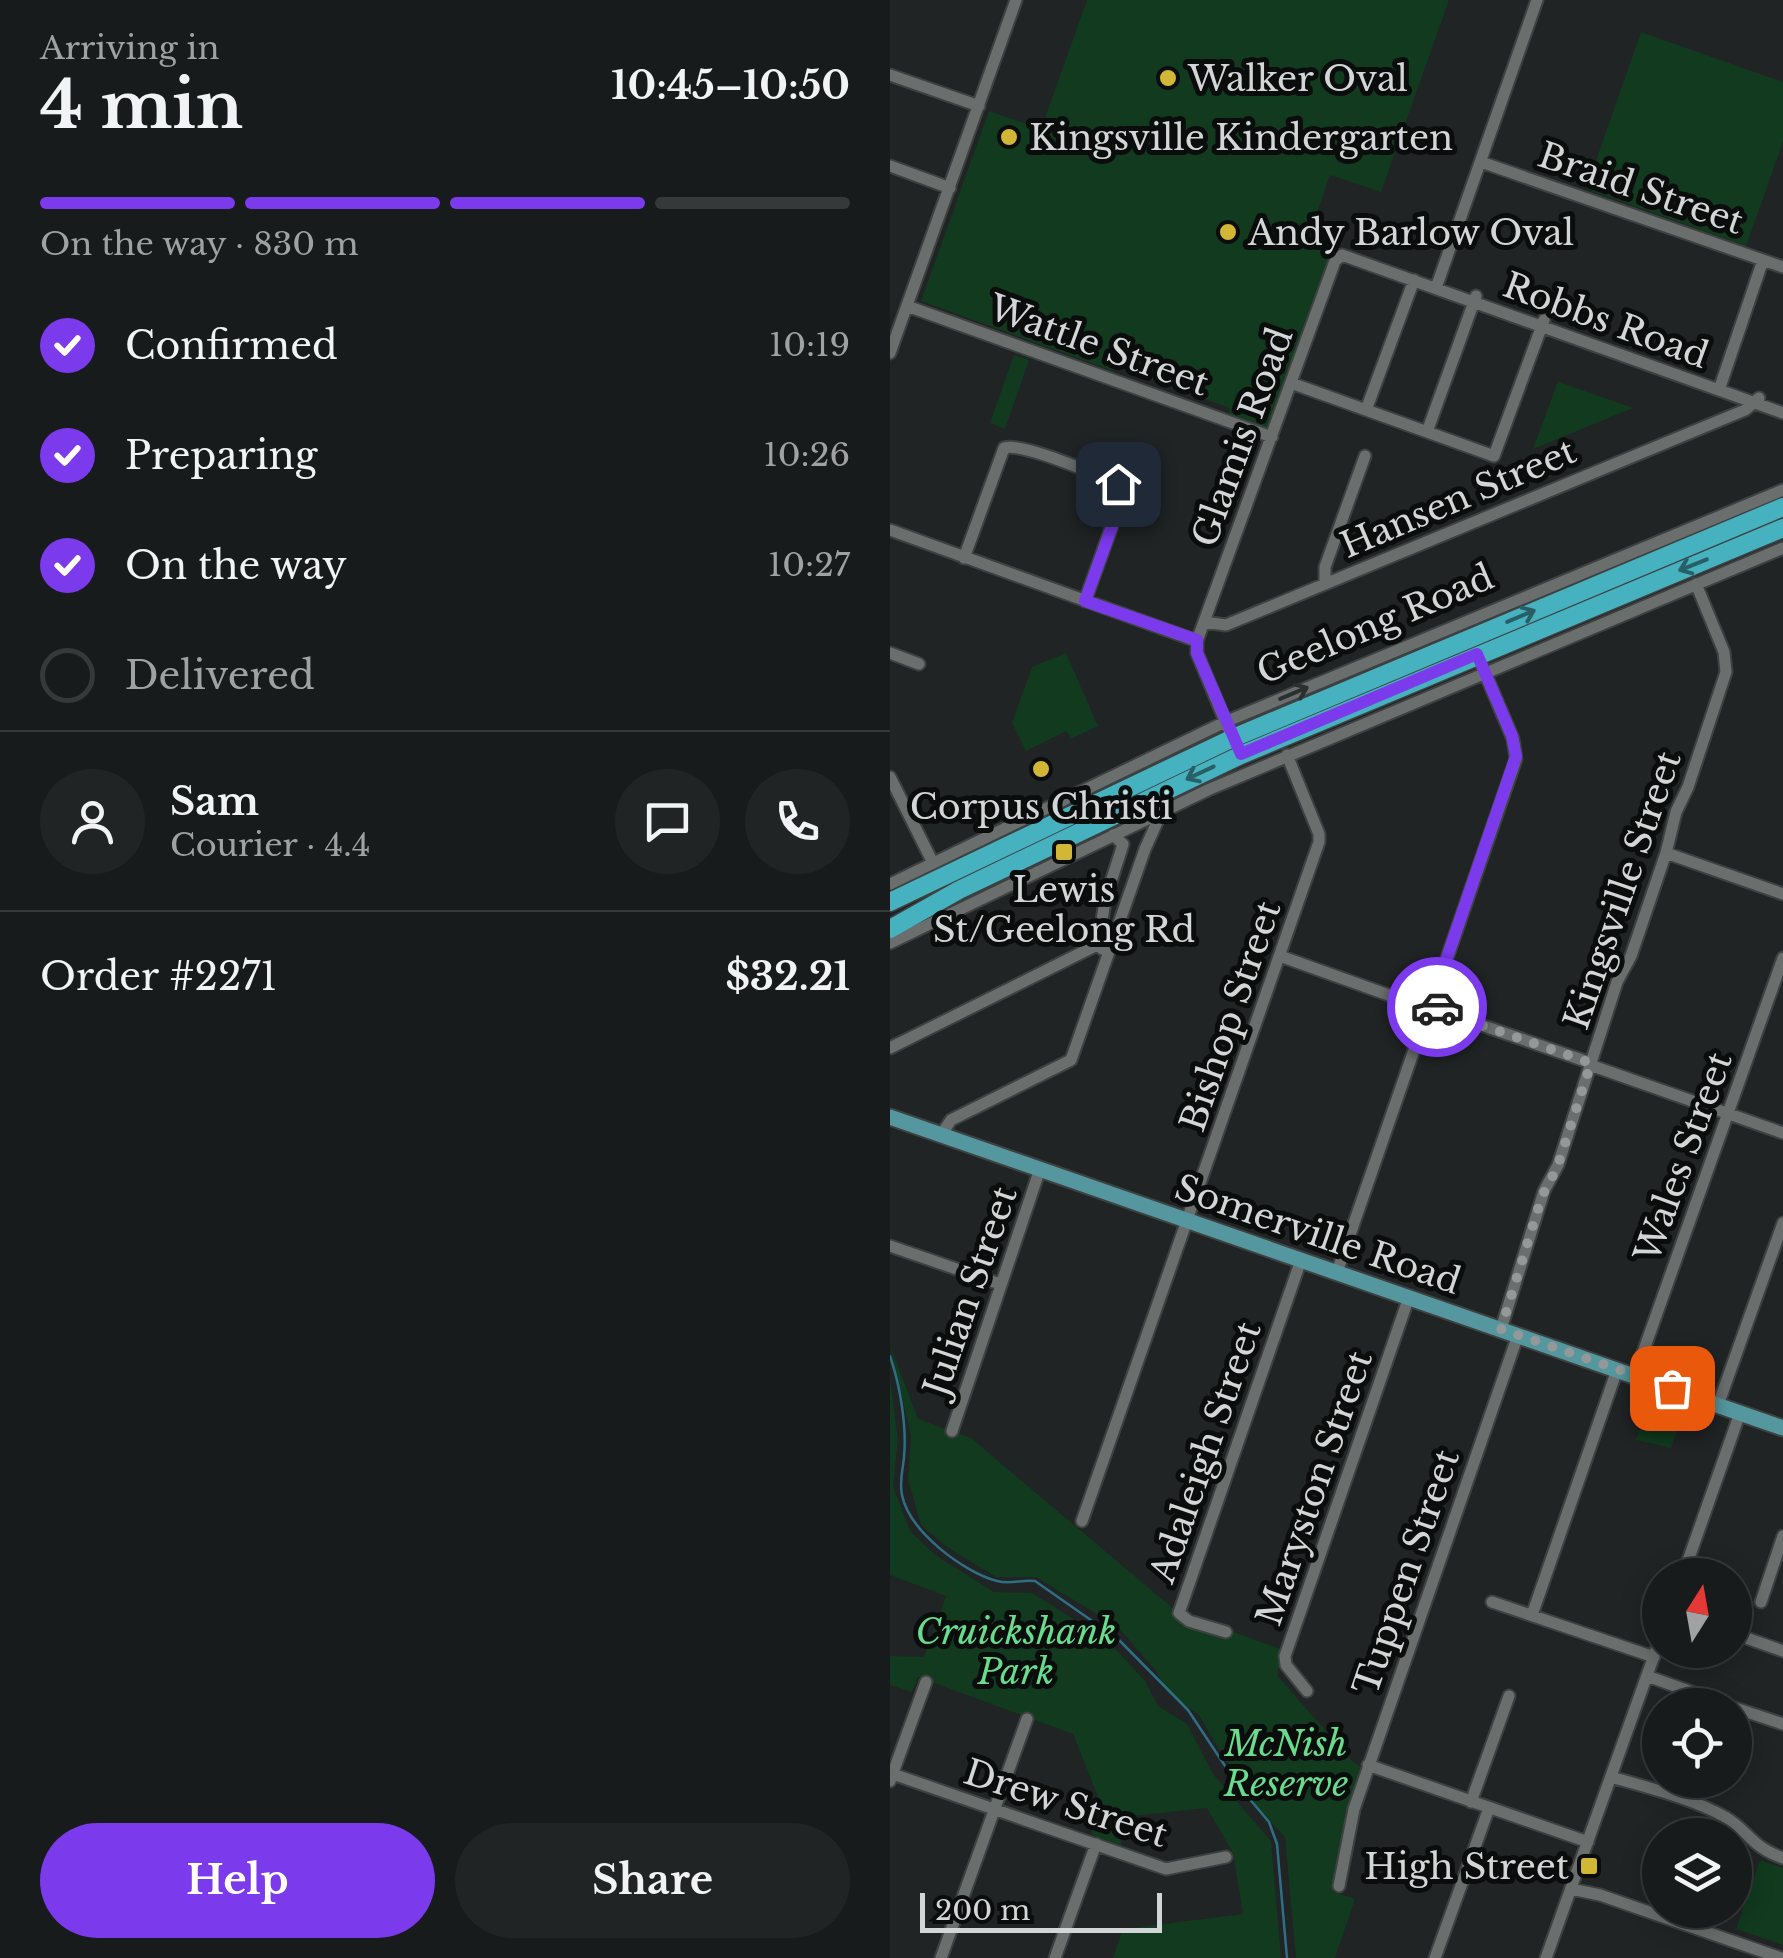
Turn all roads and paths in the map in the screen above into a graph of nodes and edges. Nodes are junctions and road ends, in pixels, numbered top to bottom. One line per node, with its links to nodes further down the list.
1 (1016, 0): 4 (street)
2 (1537, 0): 5 (street)
3 (890, 75): 4 (street)
4 (979, 106): 7 (street)
5 (1480, 162): 9 (street, Braid Street); 12 (street)
6 (890, 166): 7 (street)
7 (950, 188): 14 (street)
8 (1342, 256): 11 (street, Robbs Road); 12 (street, Robbs Road); 18 (street, Glamis Road)
9 (1763, 260): 10 (street, Braid Street); 19 (street)
10 (1783, 266)
11 (1414, 280): 12 (street, Robbs Road); 21 (street)
12 (1437, 285): 13 (street, Robbs Road)
13 (1475, 299): 15 (street, Robbs Road); 23 (street)
14 (907, 306): 16 (street); 24 (street, Wattle Street)
15 (1543, 323): 19 (street, Robbs Road); 23 (street)
16 (894, 327): 17 (street)
17 (890, 354)
18 (1291, 383): 21 (street); 24 (street, Glamis Road)
19 (1720, 387): 20 (street, Robbs Road)
20 (1752, 399): 22 (street, Robbs Road); 29 (street, Hansen Street)
21 (1366, 410): 23 (street)
22 (1783, 410)
23 (1427, 432)
24 (1272, 437): 32 (street, Glamis Road)
25 (1366, 456): 29 (street)
26 (1782, 515): 30 (street, Geelong Road); 35 (highway, Geelong Road); 37 (street, Geelong Road, one-way to 26)
27 (890, 530): 28 (street)
28 (964, 558): 31 (street); 31 (street)
29 (1325, 583): 32 (street, Hansen Street)
30 (1696, 584): 35 (street, Geelong Road); 42 (street, Kingsville Street)
31 (1085, 601): 33 (street)
32 (1204, 622): 33 (street, Glamis Road)
33 (1197, 640): 37 (street)
34 (890, 653): 36 (street)
35 (1477, 655): 37 (highway, Geelong Road); 38 (street, Geelong Road); 55 (street)
36 (920, 664)
37 (1233, 738): 43 (highway, Geelong Road); 44 (street, Geelong Road); 45 (highway, Geelong Road, one-way to 45)
38 (1287, 755): 40 (street, Geelong Road); 53 (street, Bishop Street)
39 (890, 776): 44 (street)
40 (1162, 811): 41 (street, Geelong Road); 52 (street)
41 (1113, 835): 47 (street, Geelong Road); 52 (street)
42 (1666, 854): 48 (street); 57 (street, Kingsville Street)
43 (984, 858): 45 (highway); 49 (highway, Geelong Road)
44 (933, 863): 46 (street, Geelong Road)
45 (974, 882): 47 (street); 50 (highway, Geelong Road)
46 (890, 884)
47 (994, 893): 51 (street, Geelong Road)
48 (1783, 894)
49 (890, 902)
50 (890, 930)
51 (890, 943)
52 (1106, 945): 56 (street); 61 (street)
53 (1280, 956): 55 (street); 63 (street, Bishop Street)
54 (1783, 958): 58 (street, Wales Street)
55 (1430, 1007): 57 (street); 67 (street)
56 (890, 1048)
57 (1590, 1064): 58 (street); 70 (street, Kingsville Street)
58 (1728, 1114): 60 (street); 73 (street, Wales Street)
59 (890, 1117): 61 (main road, Somerville Road)
60 (1783, 1133)
61 (941, 1134): 62 (main road, Somerville Road)
62 (1040, 1169): 63 (main road, Somerville Road); 68 (street, Julian Street)
63 (1187, 1220): 66 (main road, Somerville Road); 78 (street, Bishop Street)
64 (1783, 1223): 74 (street)
65 (890, 1246): 68 (street)
66 (1301, 1260): 67 (main road, Somerville Road); 84 (street, Adaleigh Street)
67 (1338, 1272): 69 (main road, Somerville Road)
68 (1000, 1284): 77 (street, Julian Street)
69 (1409, 1297): 70 (main road, Somerville Road); 92 (street, Maryston Street)
70 (1501, 1329): 71 (main road, Somerville Road)
71 (1518, 1335): 72 (main road, Somerville Road); 97 (street, Tuppen Street)
72 (1617, 1370): 73 (main road, Somerville Road); 83 (street)
73 (1634, 1376): 74 (main road, Somerville Road)
74 (1718, 1405): 75 (main road, Somerville Road)
75 (1740, 1413): 76 (main road, Somerville Road); 80 (street)
76 (1783, 1428)
77 (952, 1431)
78 (1082, 1521)
79 (1783, 1536): 82 (street)
80 (1688, 1558)
81 (1492, 1602): 83 (street)
82 (1761, 1602)
83 (1532, 1615): 87 (street)
84 (1226, 1632)
85 (1752, 1640): 86 (street)
86 (1783, 1650)
87 (1642, 1653)
88 (1650, 1668): 89 (street)
89 (1647, 1676): 91 (street); 99 (street)
90 (926, 1682): 98 (street)
91 (1681, 1688)
92 (1307, 1691)
93 (1509, 1696): 100 (street)
94 (1752, 1714): 96 (street)
95 (1027, 1720): 102 (street)
96 (1783, 1724)
97 (1368, 1766): 100 (street); 108 (street, Tuppen Street)
98 (891, 1776): 102 (street, Drew Street)
99 (1611, 1776): 103 (street); 106 (street)
100 (1471, 1802): 101 (street)
101 (1489, 1808): 103 (street); 111 (street)
102 (994, 1809): 104 (street, Drew Street); 109 (street)
103 (1588, 1842): 107 (street)
104 (1096, 1844): 105 (street, Drew Street); 110 (street)
105 (1226, 1857)
106 (1783, 1858)
107 (1572, 1885): 112 (street); 113 (street)
108 (1338, 1886)
109 (940, 1958)
110 (1055, 1958)
111 (1436, 1958)
112 (1546, 1958)
113 (1781, 1958)

